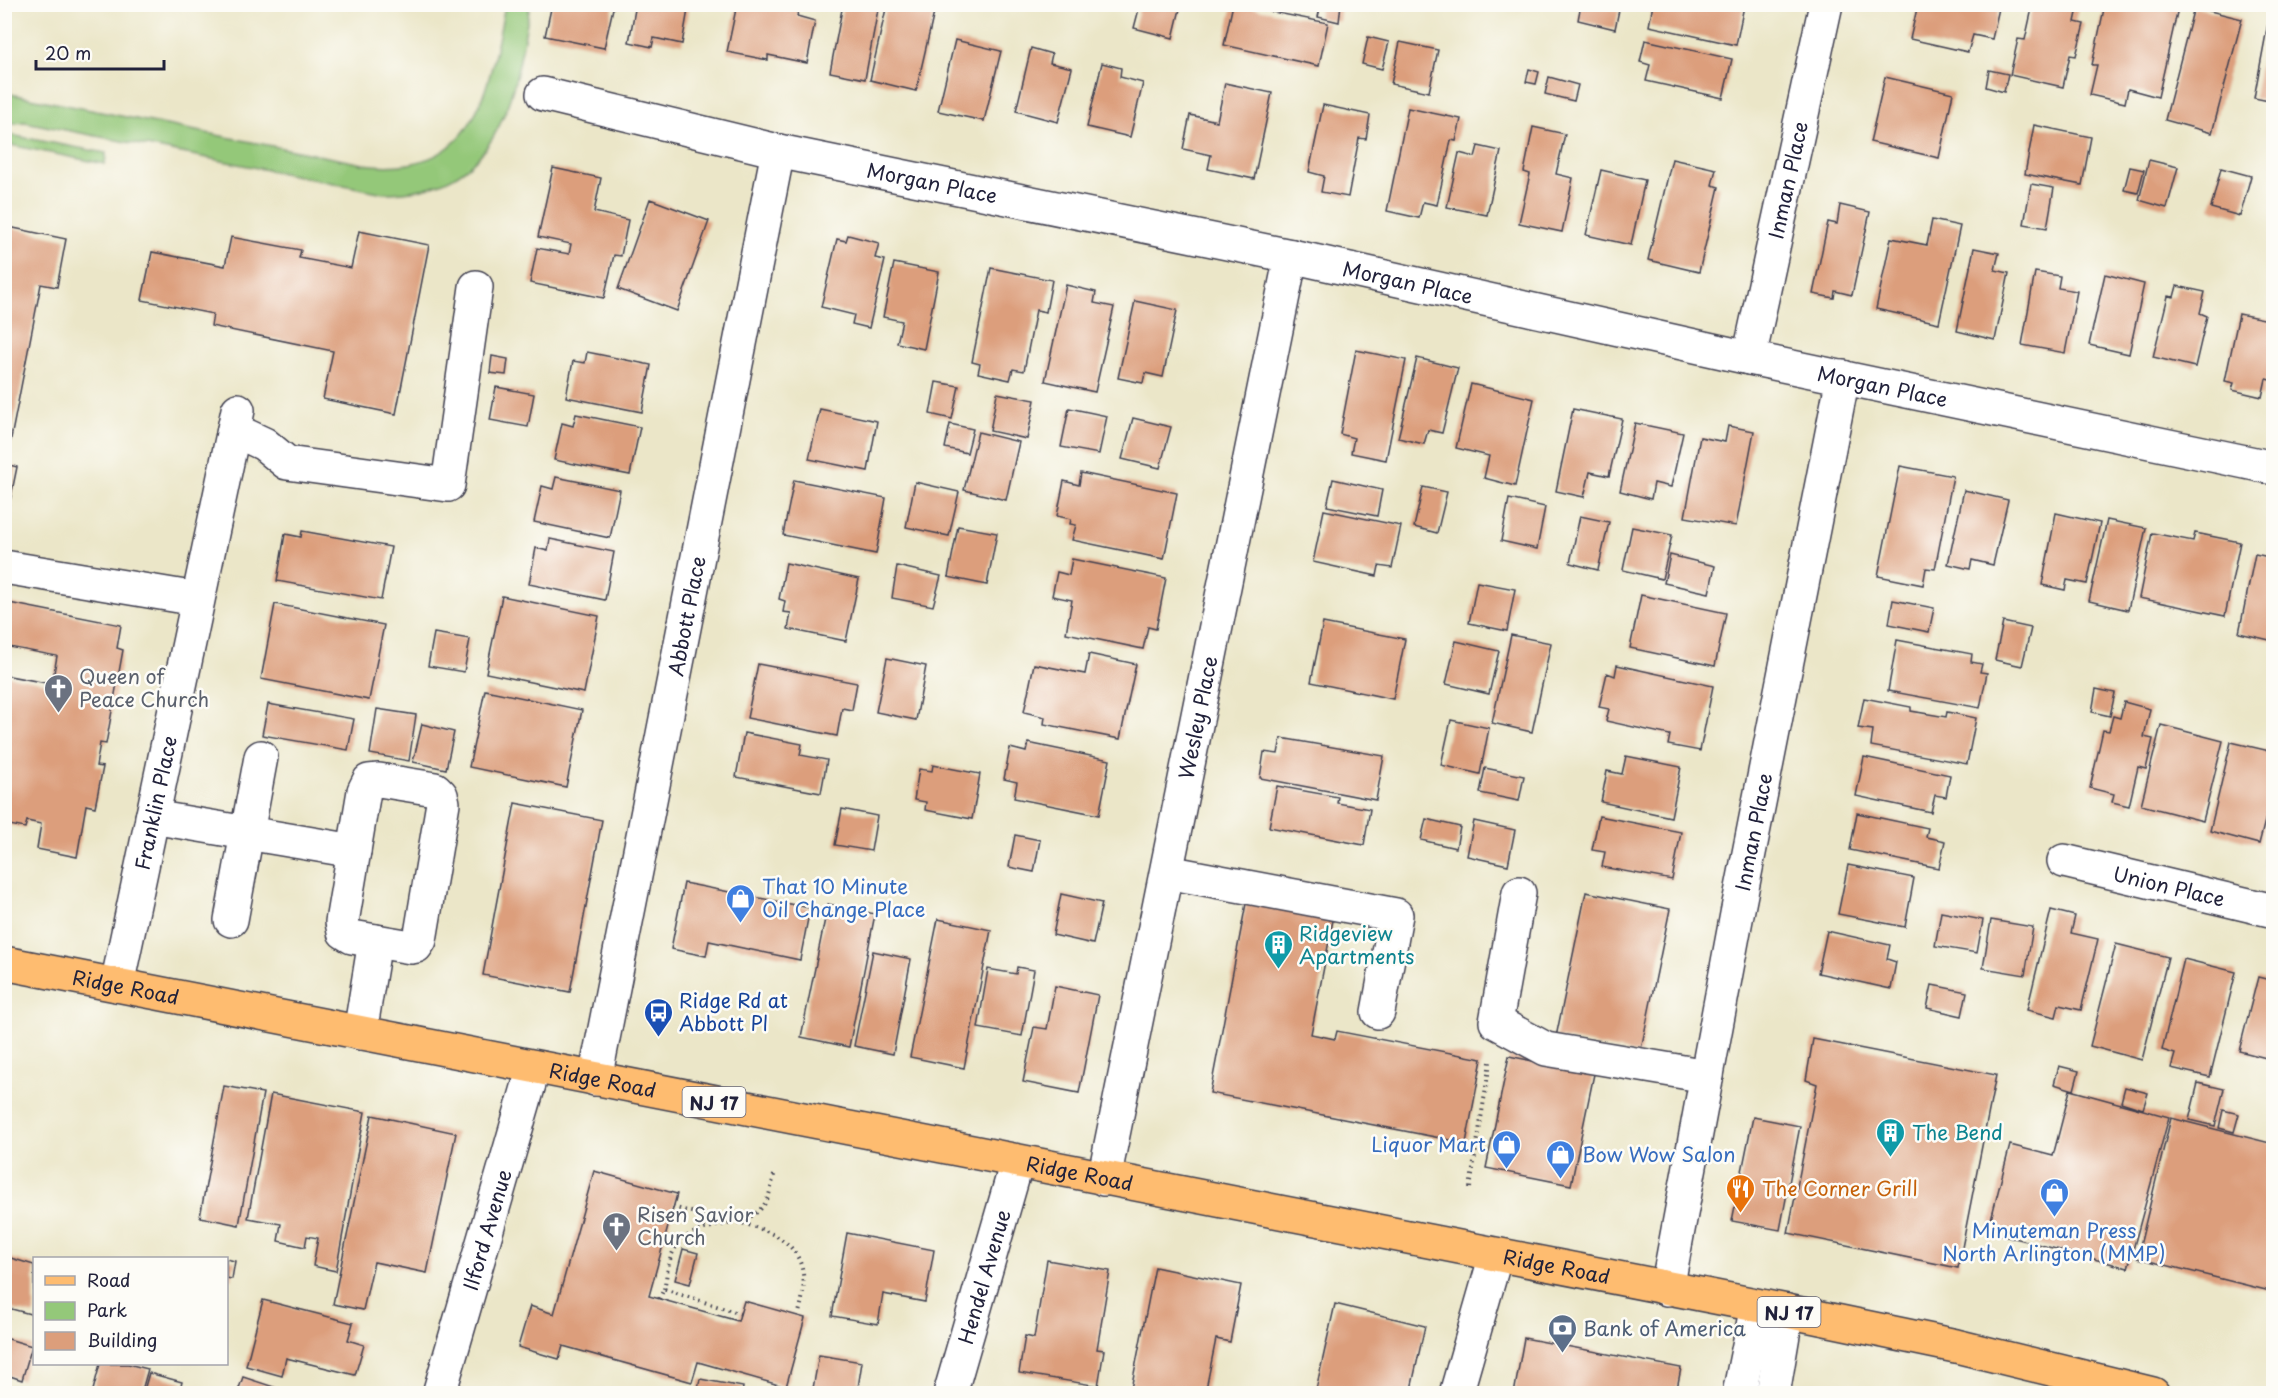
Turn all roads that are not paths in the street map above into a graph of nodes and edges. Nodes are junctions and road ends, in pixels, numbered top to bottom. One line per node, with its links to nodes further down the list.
1 (1826, 4): 6 (street, Inman Place)
2 (543, 94): 3 (street, Morgan Place)
3 (778, 151): 4 (street, Morgan Place); 27 (street, Abbott Place)
4 (1292, 256): 6 (street, Morgan Place); 16 (street, Wesley Place)
5 (476, 286): 10 (street, Franklin Place)
6 (1749, 358): 7 (street, Morgan Place)
7 (1843, 376): 8 (street, Morgan Place); 26 (street, Inman Place)
8 (2274, 468)
9 (4, 567): 10 (street)
10 (197, 598): 12 (street, Franklin Place)
11 (261, 757): 13 (street)
12 (152, 817): 13 (street); 22 (street, Franklin Place)
13 (247, 833): 14 (street); 19 (street)
14 (354, 851): 20 (street); 20 (street)
15 (2064, 861): 18 (street, Union Place)
16 (1167, 872): 23 (street); 29 (street, Wesley Place)
17 (1519, 893): 26 (street)
18 (2274, 911)
19 (231, 920)
20 (375, 941): 24 (street)
21 (4, 963): 22 (main road, Ridge Road / NJ 17)
22 (117, 985): 24 (main road, Ridge Road / NJ 17)
23 (1378, 1012)
24 (360, 1033): 25 (main road, Ridge Road / NJ 17)
25 (534, 1067): 27 (main road, Ridge Road / NJ 17); 33 (street, Ilford Avenue)
26 (1707, 1076): 31 (street, Inman Place)
27 (595, 1079): 28 (main road, Ridge Road / NJ 17)
28 (1017, 1162): 29 (main road, Ridge Road / NJ 17); 34 (street, Hendel Avenue)
29 (1104, 1179): 30 (main road, Ridge Road / NJ 17)
30 (1496, 1255): 31 (main road, Ridge Road / NJ 17); 35 (street)
31 (1667, 1289): 32 (main road, Ridge Road / NJ 17)
32 (1772, 1309): 36 (street); 37 (street); 38 (main road, Ridge Road / NJ 17)
33 (439, 1394)
34 (950, 1394)
35 (1456, 1394)
36 (1739, 1394)
37 (1773, 1394)
38 (2153, 1394)

